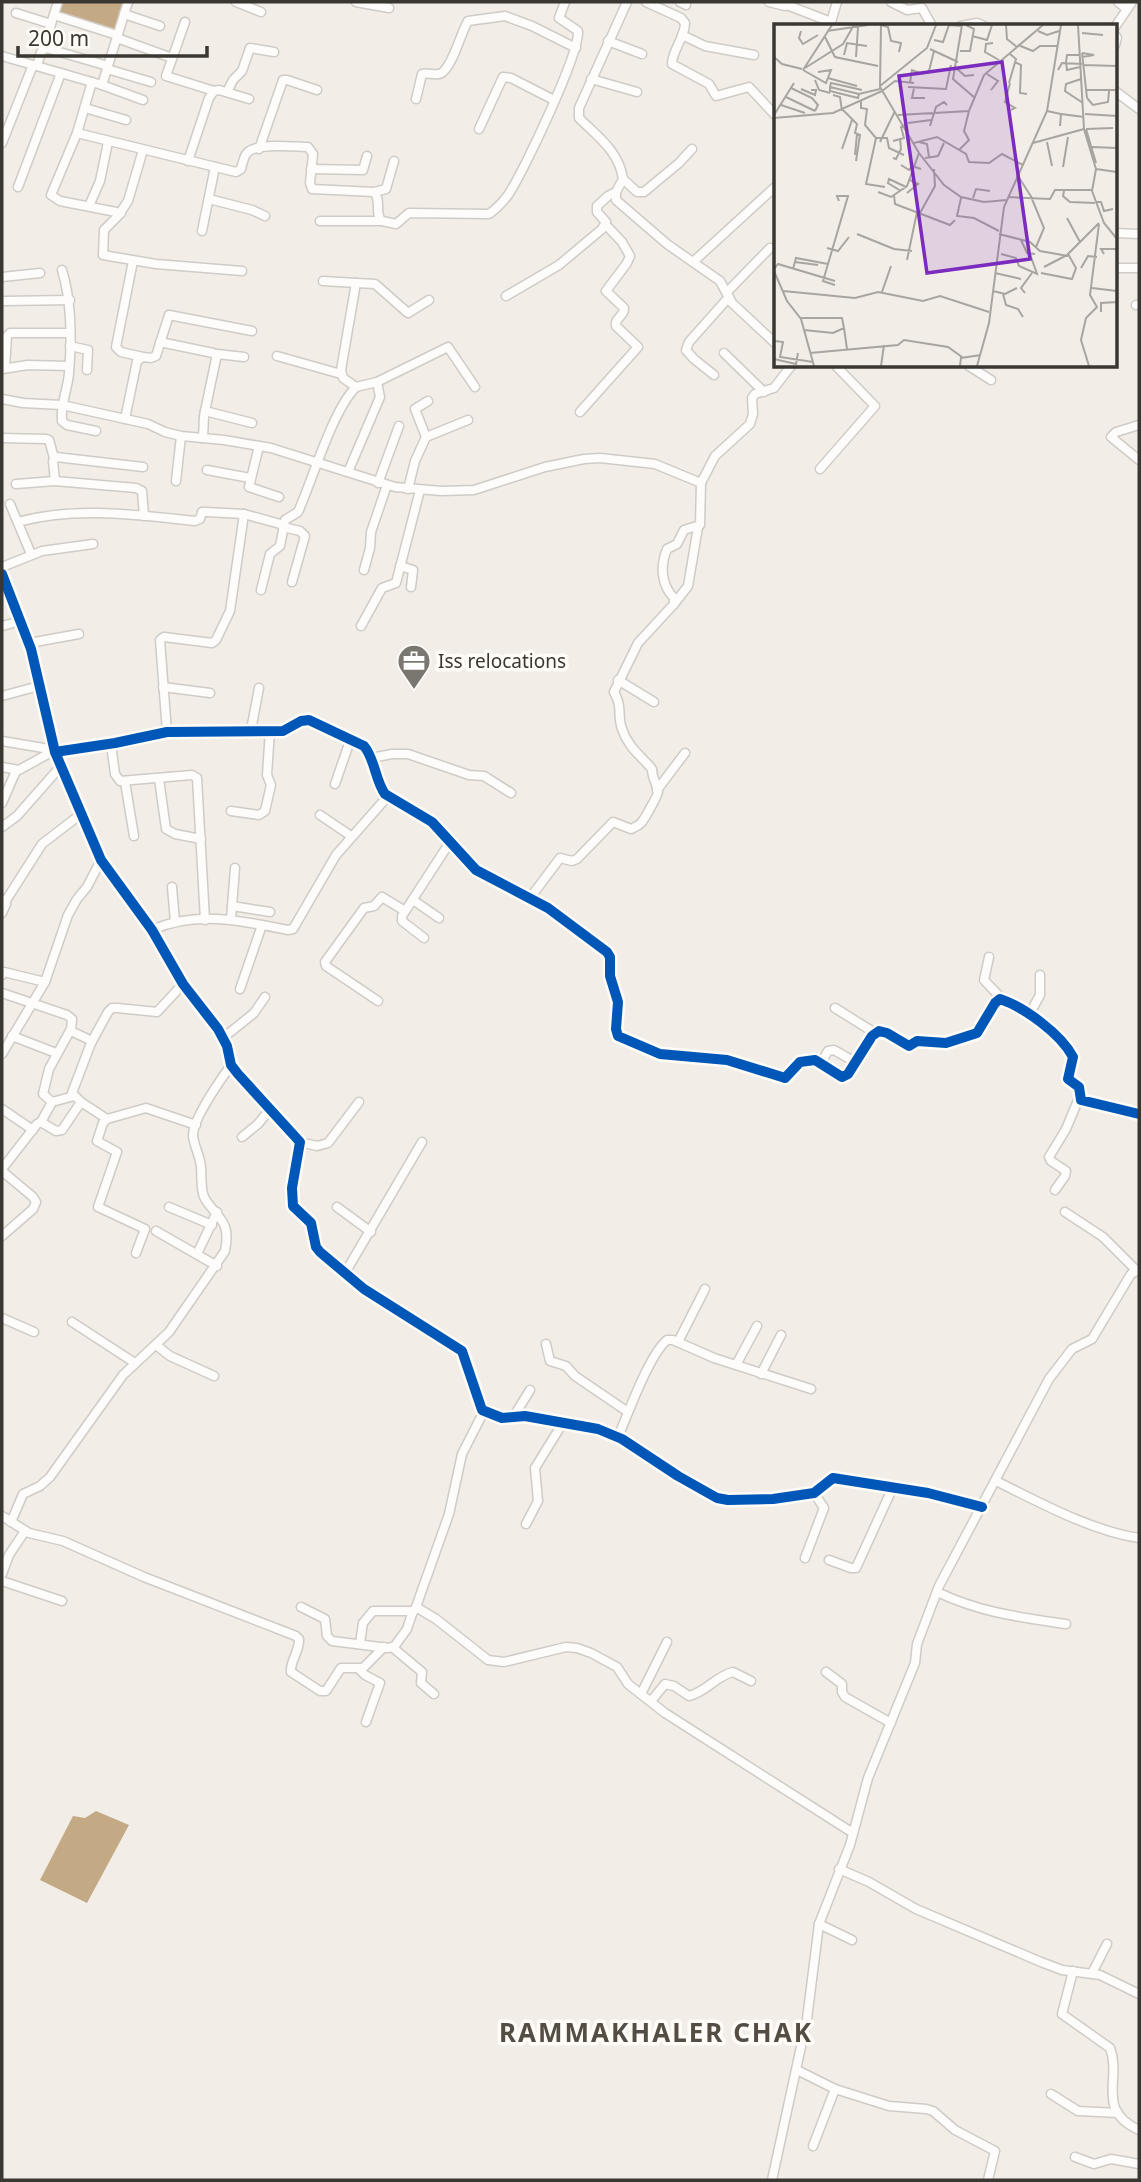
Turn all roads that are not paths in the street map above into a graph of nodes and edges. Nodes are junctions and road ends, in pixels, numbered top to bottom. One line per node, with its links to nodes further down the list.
1 (58, 2): 18 (street)
2 (128, 2): 17 (street)
3 (236, 2): 15 (street)
4 (355, 2): 14 (street)
5 (565, 2): 27 (street)
6 (627, 2): 26 (street)
7 (646, 2): 24 (street)
8 (769, 2): 12 (street)
9 (837, 2): 12 (street)
10 (891, 2): 21 (street)
11 (1118, 2): 13 (street)
12 (788, 3)
13 (1130, 5): 23 (street)
14 (389, 8)
15 (261, 12)
16 (16, 13): 20 (street)
17 (124, 14): 22 (street); 25 (street)
18 (54, 15): 20 (street); 25 (street)
19 (185, 22): 33 (street)
20 (51, 24): 28 (street)
21 (931, 24)
22 (160, 26)
23 (1116, 26)
24 (682, 35): 31 (street); 52 (street)
25 (117, 36): 33 (street); 35 (street)
26 (608, 41): 30 (street); 37 (street)
27 (577, 45): 47 (street); 49 (street)
28 (43, 49): 34 (street); 35 (street)
29 (274, 52): 43 (street)
30 (642, 54)
31 (754, 55)
32 (2, 56): 34 (street)
33 (172, 58): 42 (street)
34 (35, 65): 36 (street); 57 (street)
35 (108, 68): 39 (street); 40 (street)
36 (61, 73): 38 (street); 67 (street)
37 (591, 79): 44 (street); 66 (street)
38 (92, 82): 40 (street); 50 (street)
39 (151, 82)
40 (102, 85): 48 (street)
41 (317, 90): 58 (street)
42 (214, 91): 43 (street); 62 (street)
43 (227, 92): 46 (street)
44 (636, 92)
45 (1116, 93): 51 (street)
46 (249, 99)
47 (416, 99)
48 (143, 100)
49 (554, 100): 54 (street); 76 (street)
50 (85, 108): 53 (street); 55 (street)
51 (1139, 109)
52 (774, 114)
53 (127, 120)
54 (479, 129)
55 (77, 133): 56 (street); 72 (street)
56 (108, 142): 60 (street); 72 (street)
57 (2, 143)
58 (258, 149): 64 (street); 65 (street)
59 (692, 149): 66 (street)
60 (143, 150): 62 (street); 73 (street)
61 (367, 156): 65 (street)
62 (188, 161): 64 (street)
63 (394, 161): 69 (street)
64 (215, 167): 71 (street)
65 (311, 169): 69 (street)
66 (623, 178): 70 (street)
67 (18, 187)
68 (774, 188): 83 (street)
69 (374, 192): 76 (street)
70 (616, 192): 77 (street); 83 (street)
71 (209, 199): 74 (street); 78 (street)
72 (89, 206): 73 (street)
73 (121, 213): 82 (street)
74 (265, 216)
75 (320, 221): 76 (street)
76 (382, 221)
77 (606, 225): 93 (street); 125 (street)
78 (202, 232)
79 (1116, 233): 80 (street)
80 (1139, 234)
81 (769, 248): 92 (street)
82 (133, 261): 87 (street); 106 (street)
83 (693, 262): 92 (street)
84 (1116, 268): 85 (street)
85 (1139, 268)
86 (62, 270): 95 (street)
87 (242, 271)
88 (40, 273): 89 (street)
89 (2, 277)
90 (323, 281): 91 (street)
91 (356, 283): 96 (street); 114 (street)
92 (728, 295): 100 (street); 115 (street)
93 (506, 296)
94 (4, 300): 95 (street)
95 (70, 300): 98 (street)
96 (429, 300)
97 (252, 331): 99 (street)
98 (70, 333): 101 (street); 102 (street)
99 (160, 342): 104 (street); 106 (street)
100 (774, 342)
101 (69, 346): 108 (street); 113 (street)
102 (4, 348): 109 (street)
103 (724, 354): 120 (street)
104 (217, 356): 107 (street); 124 (street)
105 (277, 356): 114 (street)
106 (143, 357): 126 (street)
107 (244, 357)
108 (69, 366): 109 (street); 123 (street)
109 (3, 368)
110 (788, 368): 120 (street)
111 (838, 368): 141 (street)
112 (972, 368): 116 (street)
113 (87, 370)
114 (341, 374): 118 (street)
115 (714, 375)
116 (992, 380)
117 (377, 382): 118 (street); 119 (street); 143 (street)
118 (356, 387): 139 (street)
119 (475, 387)
120 (764, 392): 147 (street)
121 (2, 399): 123 (street)
122 (428, 401): 133 (street)
123 (62, 405): 126 (street); 131 (street)
124 (205, 411): 128 (street); 135 (street)
125 (580, 412)
126 (125, 419): 132 (street)
127 (468, 420): 133 (street)
128 (252, 423)
129 (1139, 425): 138 (street)
130 (399, 426): 149 (street)
131 (96, 431)
132 (181, 436): 135 (street); 146 (street)
133 (426, 437): 150 (street)
134 (2, 438): 137 (street)
135 (202, 438): 136 (street)
136 (259, 446): 139 (street); 144 (street)
137 (54, 458): 140 (street); 145 (street)
138 (1139, 460)
139 (318, 462): 143 (street); 157 (street)
140 (143, 467)
141 (820, 469)
142 (206, 470): 144 (street)
143 (348, 472): 149 (street)
144 (250, 478): 152 (street)
145 (55, 481): 148 (street); 155 (street)
146 (176, 481)
147 (701, 483): 151 (street); 158 (street)
148 (16, 484)
149 (382, 484): 150 (street); 163 (street)
150 (408, 489): 151 (street)
151 (420, 490): 161 (street)
152 (279, 497)
153 (10, 504): 156 (street)
154 (244, 514): 155 (street); 157 (street); 176 (street)
155 (144, 516): 156 (street)
156 (18, 522): 160 (street)
157 (283, 526): 165 (street); 167 (street)
158 (698, 527): 168 (street); 168 (street)
159 (93, 544): 160 (street)
160 (31, 554): 162 (street)
161 (400, 566): 166 (street); 171 (street)
162 (2, 567)
163 (363, 570)
164 (2, 574): 169 (street)
165 (292, 582)
166 (411, 587)
167 (261, 590)
168 (674, 604): 174 (street)
169 (21, 621): 170 (street); 173 (street)
170 (2, 626)
171 (361, 626)
172 (79, 634): 173 (street)
173 (29, 643): 175 (street)
174 (618, 680): 180 (street); 196 (street)
175 (38, 686): 179 (street); 187 (street)
176 (163, 687): 178 (street); 183 (street)
177 (259, 688): 181 (street)
178 (210, 693)
179 (2, 696)
180 (654, 702)
181 (251, 730): 182 (street); 183 (street)
182 (270, 730): 184 (street); 200 (street)
183 (167, 732): 186 (street)
184 (351, 738): 189 (street); 195 (street)
185 (2, 741): 187 (street)
186 (111, 744): 187 (street); 194 (street)
187 (55, 751): 190 (street); 192 (street)
188 (685, 753): 196 (street)
189 (371, 758): 197 (street); 198 (street)
190 (61, 766): 201 (street); 203 (street)
191 (2, 767): 192 (street)
192 (16, 771): 199 (street)
193 (159, 779): 194 (street); 206 (street); 206 (street)
194 (125, 782): 204 (street)
195 (335, 784)
196 (657, 790): 211 (street)
197 (511, 793)
198 (388, 796): 205 (street); 207 (street)
199 (2, 803)
200 (231, 811)
201 (81, 814): 208 (street); 213 (street)
202 (320, 815): 205 (street)
203 (2, 827)
204 (134, 836)
205 (351, 836): 222 (street)
206 (201, 839): 220 (street)
207 (450, 842): 211 (street); 212 (street)
208 (101, 860): 223 (street); 228 (street)
209 (235, 868): 214 (street)
210 (172, 887): 221 (street)
211 (530, 898): 246 (street)
212 (413, 900): 215 (street); 218 (street)
213 (3, 901): 217 (street)
214 (232, 906): 216 (street); 219 (street)
215 (405, 911): 224 (street); 234 (street)
216 (270, 912)
217 (2, 913)
218 (439, 918)
219 (231, 919): 220 (street); 222 (street)
220 (205, 920): 221 (street)
221 (175, 922): 223 (street)
222 (262, 925): 230 (street)
223 (152, 930): 229 (street)
224 (424, 938)
225 (989, 957): 233 (street)
226 (2, 975): 228 (street)
227 (1040, 975): 237 (street)
228 (45, 982): 235 (street)
229 (183, 984): 241 (street); 242 (street)
230 (240, 989)
231 (2, 993): 235 (street)
232 (265, 998): 241 (street)
233 (1003, 1000): 237 (street); 239 (street)
234 (378, 1001)
235 (32, 1003): 238 (street); 240 (street)
236 (835, 1008): 239 (street)
237 (1029, 1015): 248 (street)
238 (71, 1029): 242 (street); 243 (street)
239 (875, 1033): 245 (street)
240 (12, 1036): 243 (street); 244 (street)
241 (223, 1038): 247 (street)
242 (92, 1041): 249 (street)
243 (56, 1053): 250 (street)
244 (2, 1054)
245 (855, 1062): 246 (street); 246 (street)
246 (821, 1063)
247 (232, 1065): 253 (street); 257 (street)
248 (1079, 1098): 254 (street); 263 (street)
249 (78, 1099): 250 (street); 255 (street); 256 (street)
250 (52, 1101): 256 (street)
251 (359, 1102): 260 (street)
252 (2, 1109): 258 (street)
253 (270, 1109): 259 (street); 260 (street)
254 (1139, 1114)
255 (107, 1119): 257 (street); 272 (street)
256 (41, 1122): 258 (street)
257 (195, 1125): 266 (street)
258 (33, 1130): 262 (street)
259 (242, 1137)
260 (300, 1142): 276 (street)
261 (422, 1142): 270 (street)
262 (2, 1170): 271 (street)
263 (1055, 1190)
264 (169, 1207): 268 (street)
265 (337, 1207): 270 (street)
266 (217, 1212): 268 (street); 274 (street)
267 (1065, 1212): 275 (street)
268 (212, 1225): 273 (street)
269 (156, 1231): 273 (street)
270 (371, 1232): 276 (street)
271 (2, 1236)
272 (136, 1253)
273 (197, 1254): 274 (street)
274 (217, 1266): 285 (street)
275 (1138, 1270): 297 (street)
276 (345, 1273): 292 (street)
277 (705, 1289): 283 (street)
278 (2, 1318): 281 (street)
279 (72, 1322): 286 (street)
280 (757, 1326): 287 (street)
281 (34, 1332)
282 (781, 1335): 288 (street)
283 (678, 1342): 287 (street); 293 (street)
284 (546, 1344): 293 (street)
285 (160, 1348): 286 (street); 289 (street)
286 (135, 1363): 302 (street)
287 (736, 1365): 288 (street)
288 (761, 1374): 290 (street)
289 (214, 1376)
290 (811, 1389)
291 (530, 1390): 294 (street)
292 (484, 1411): 294 (street); 313 (street)
293 (628, 1412): 296 (street)
294 (514, 1416): 295 (street)
295 (564, 1421): 296 (street); 303 (street)
296 (618, 1437): 299 (street)
297 (996, 1481): 300 (street); 305 (street)
298 (893, 1487): 299 (street); 300 (street); 307 (street)
299 (814, 1493): 306 (street)
300 (982, 1507): 310 (street)
301 (2, 1516): 302 (street)
302 (14, 1518): 304 (street)
303 (526, 1524)
304 (25, 1531): 308 (street); 318 (street)
305 (1139, 1538)
306 (806, 1558)
307 (829, 1560)
308 (2, 1574)
309 (2, 1581): 311 (street)
310 (937, 1592): 314 (street); 325 (street)
311 (62, 1601)
312 (301, 1606): 316 (street)
313 (415, 1609): 316 (street); 317 (street); 322 (street)
314 (1066, 1624)
315 (667, 1642): 322 (street)
316 (360, 1643): 317 (street)
317 (388, 1647): 318 (street); 321 (street)
318 (360, 1670): 324 (street)
319 (826, 1672): 325 (street)
320 (751, 1681): 323 (street)
321 (434, 1694)
322 (641, 1694): 323 (street)
323 (651, 1701): 326 (street)
324 (366, 1722)
325 (891, 1723): 326 (street)
326 (853, 1833): 327 (street)
327 (839, 1869): 328 (street); 331 (street)
328 (819, 1924): 329 (street); 334 (street)
329 (852, 1940)
330 (1107, 1944): 332 (street)
331 (1073, 1971): 332 (street); 337 (street)
332 (1092, 1973): 333 (street)
333 (1139, 1994)
334 (797, 2070): 335 (street); 342 (street)
335 (835, 2089): 339 (street); 343 (street)
336 (1051, 2094): 337 (street)
337 (1118, 2113): 338 (street)
338 (1139, 2130)
339 (813, 2146)
340 (1075, 2158): 341 (street)
341 (1139, 2164)
342 (772, 2180)
343 (988, 2180)

